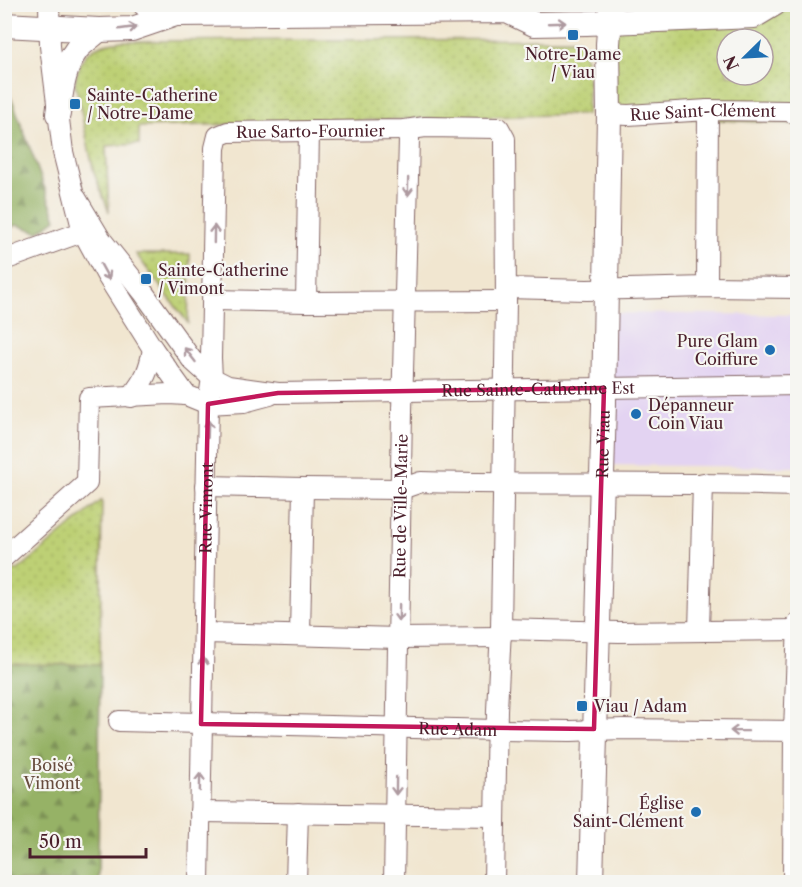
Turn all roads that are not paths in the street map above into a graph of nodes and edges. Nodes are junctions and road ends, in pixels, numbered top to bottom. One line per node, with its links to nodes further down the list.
1 (145, 4): 5 (main road)
2 (774, 4): 4 (main road)
3 (514, 8): 4 (main road, one-way to 4); 5 (main road)
4 (610, 13): 11 (main road, Rue Viau)
5 (176, 14): 8 (main road, one-way to 5)
6 (49, 16): 7 (main road); 8 (main road); 10 (street, Rue Sainte-Catherine Est)
7 (4, 25)
8 (99, 30): 10 (main road)
9 (708, 110): 11 (street, Rue Saint-Clément); 12 (street, Rue Saint-Clément); 18 (street)
10 (58, 114): 16 (street, Rue Sainte-Catherine Est)
11 (609, 114): 20 (main road, Rue Viau)
12 (798, 115)
13 (405, 130): 14 (street, Rue Sarto-Fournier); 21 (street, Rue Sarto-Fournier); 24 (street, Rue de Ville-Marie, one-way to 24)
14 (309, 131): 15 (street, Rue Sarto-Fournier); 23 (street)
15 (218, 136): 22 (street, Rue Vimont, one-way to 15)
16 (88, 230): 17 (street); 25 (street, Rue Sainte-Catherine Est, one-way to 25); 26 (street, Rue Sainte-Catherine Est, one-way to 16)
17 (4, 260)
18 (707, 287): 19 (street); 20 (street)
19 (798, 288)
20 (606, 290): 21 (street); 28 (main road, Rue Viau)
21 (506, 295): 24 (street); 29 (street)
22 (213, 300): 23 (street); 26 (street, Rue Vimont)
23 (306, 302): 24 (street)
24 (405, 302): 30 (street, Rue de Ville-Marie)
25 (153, 349): 32 (street, Rue Sainte-Catherine Est); 33 (street)
26 (212, 378): 31 (street, Rue Sainte-Catherine Est); 34 (street, Rue Vimont)
27 (798, 385): 28 (street, Rue Sainte-Catherine Est)
28 (604, 388): 29 (street, Rue Sainte-Catherine Est); 37 (main road, Rue Viau)
29 (504, 390): 30 (street, Rue Sainte-Catherine Est); 36 (street)
30 (403, 392): 31 (street, Rue Sainte-Catherine Est); 41 (street, Rue de Ville-Marie)
31 (278, 393): 34 (street, Rue Sainte-Catherine Est)
32 (186, 395): 33 (street); 34 (street, Rue Sainte-Catherine Est)
33 (131, 397): 42 (street)
34 (208, 404): 38 (street, Rue Vimont, one-way to 34)
35 (703, 483): 37 (street); 39 (street); 46 (street)
36 (502, 484): 37 (street); 41 (street); 48 (street)
37 (601, 485): 45 (main road, Rue Viau)
38 (206, 486): 40 (street); 47 (street, Rue Vimont)
39 (798, 486)
40 (303, 488): 41 (street); 49 (street)
41 (401, 489): 50 (street, Rue de Ville-Marie, one-way to 50)
42 (4, 557)
43 (798, 623): 44 (street)
44 (797, 630): 46 (street); 56 (street)
45 (597, 631): 46 (street); 48 (street); 54 (main road, Rue Viau)
46 (699, 631)
47 (204, 633): 49 (street); 52 (street, Rue Vimont, one-way to 47)
48 (501, 633): 50 (street); 55 (street)
49 (300, 635): 50 (street)
50 (399, 638): 53 (street, Rue de Ville-Marie)
51 (119, 722): 52 (street, Rue Adam)
52 (201, 724): 53 (street, Rue Adam); 57 (street, Rue Vimont, one-way to 52)
53 (398, 727): 55 (street, Rue Adam); 59 (street, Rue de Ville-Marie, one-way to 59)
54 (594, 729): 55 (street, Rue Adam); 56 (street, Rue Adam, one-way to 54); 65 (main road, Rue Viau)
55 (497, 730): 60 (street)
56 (796, 731): 66 (street)
57 (200, 812): 58 (street); 61 (street, Rue Vimont)
58 (298, 813): 59 (street); 62 (street)
59 (396, 814): 60 (street); 63 (street, Rue de Ville-Marie)
60 (495, 816): 64 (street)
61 (199, 882)
62 (296, 882)
63 (394, 882)
64 (494, 882)
65 (591, 882)
66 (793, 882)

